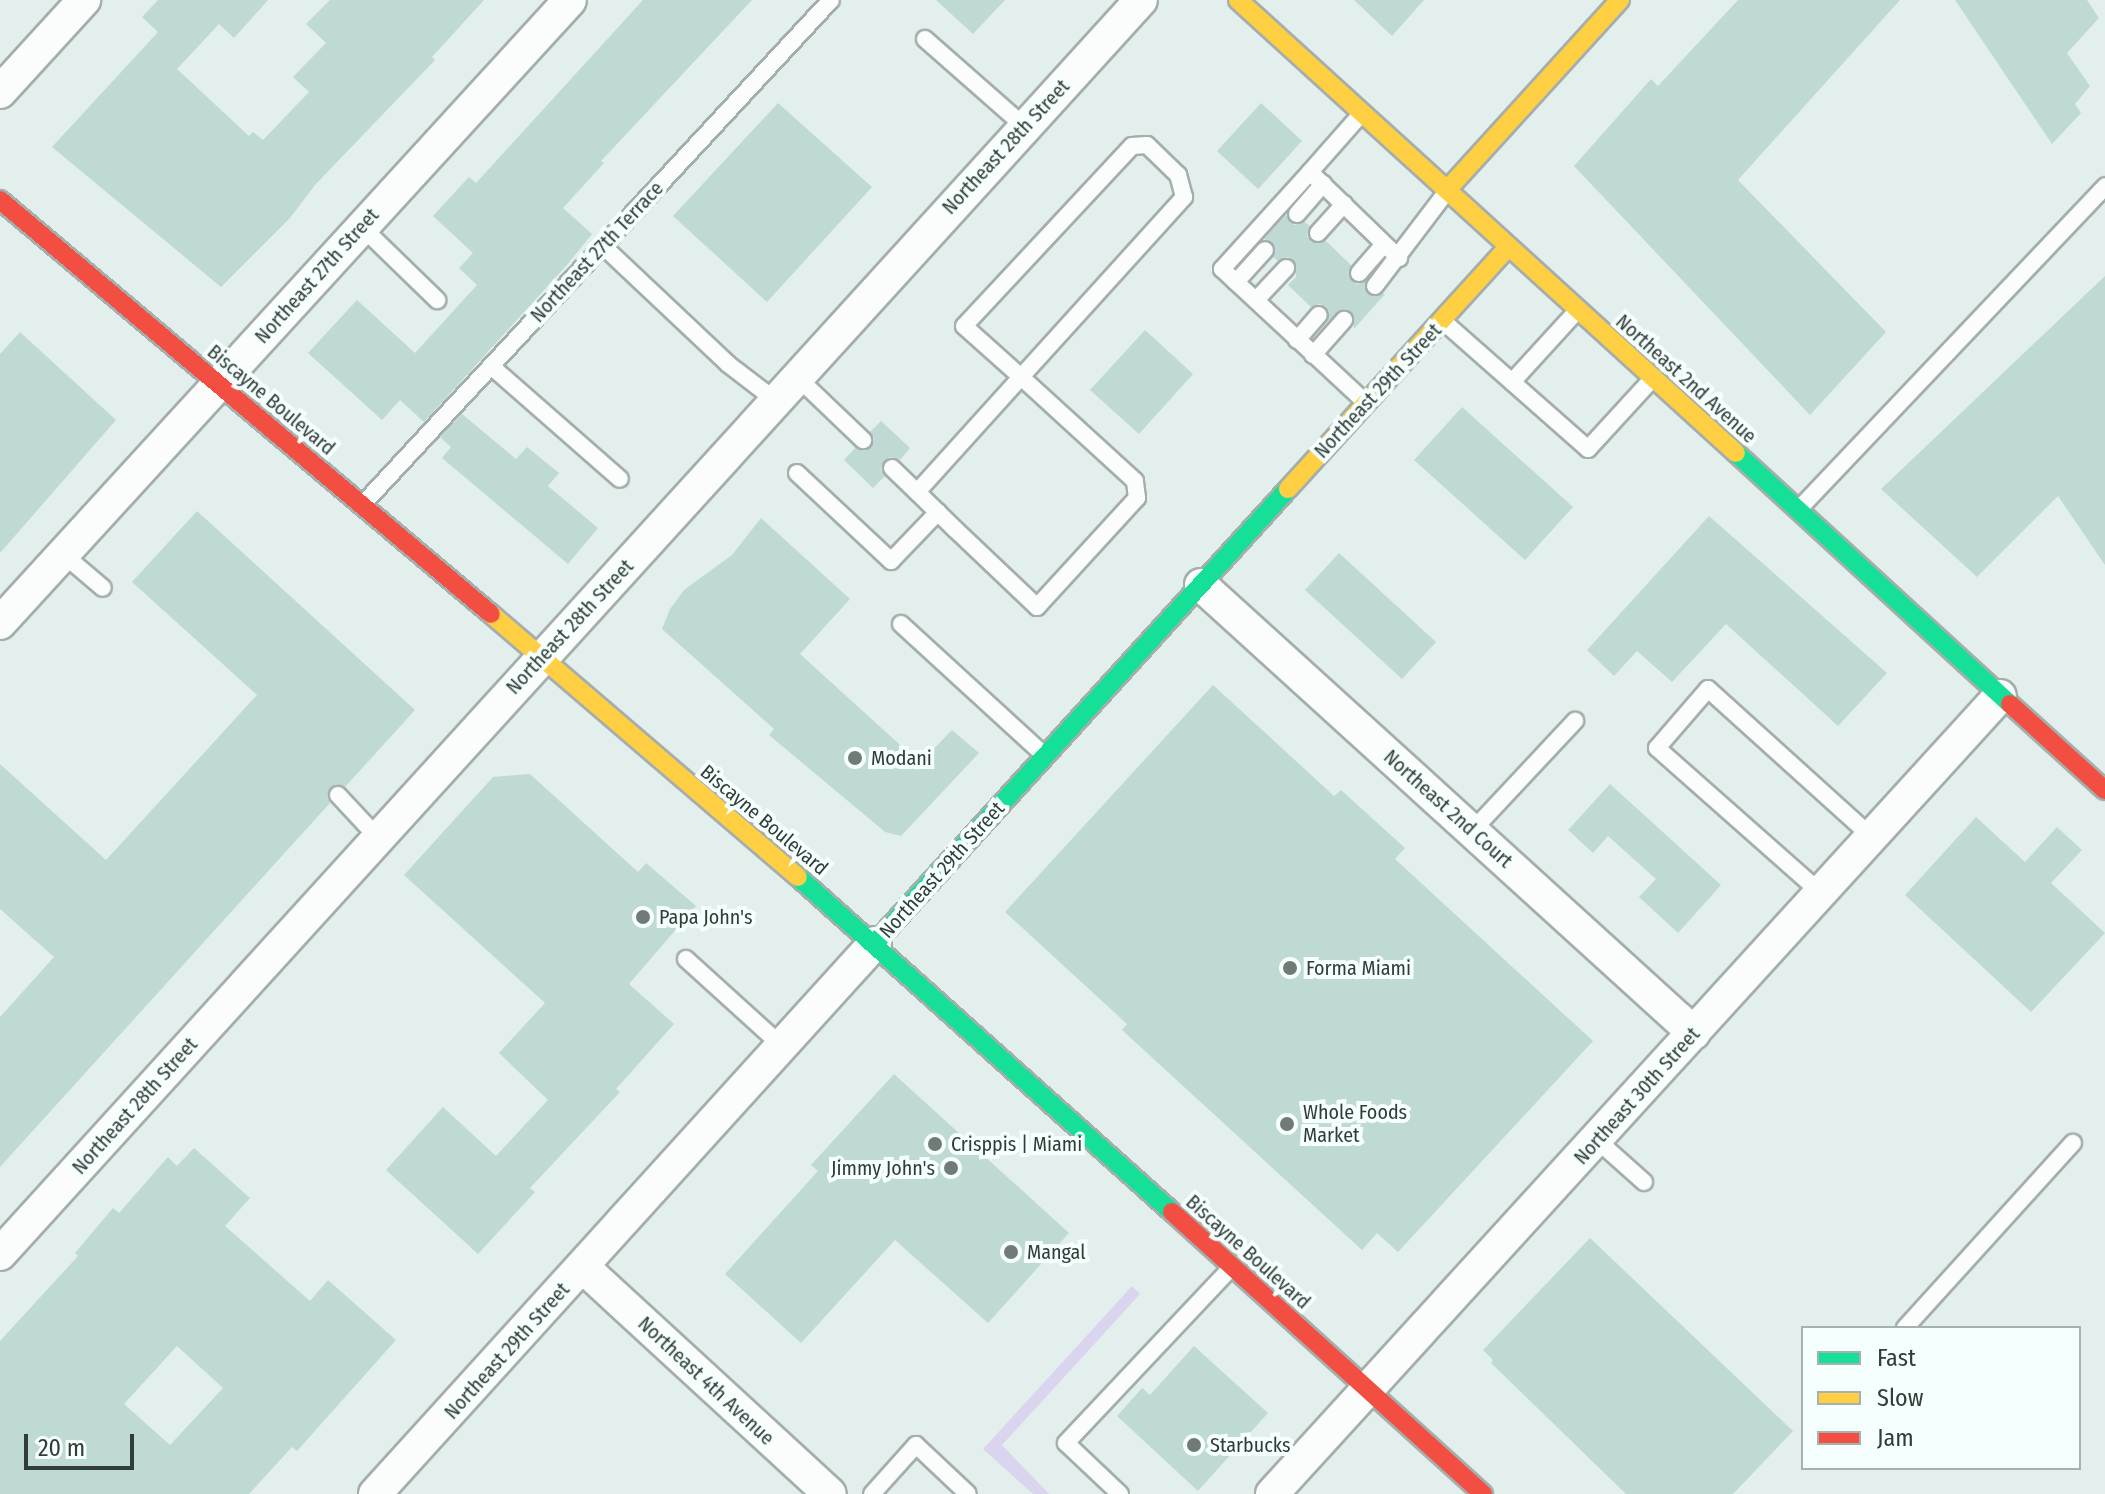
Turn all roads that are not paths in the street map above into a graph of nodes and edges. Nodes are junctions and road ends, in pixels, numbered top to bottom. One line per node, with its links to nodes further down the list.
1 (84, 0): 8 (street)
2 (570, 0): 18 (street, Northeast 27th Street)
3 (831, 0): 21 (lane, Northeast 27th Terrace)
4 (1141, 0): 10 (street, Northeast 28th Street)
5 (1238, 0): 9 (main road, Northeast 2nd Avenue)
6 (1620, 0): 14 (main road)
7 (925, 39): 10 (lane)
8 (0, 92)
9 (1363, 112): 11 (lane); 14 (main road, Northeast 2nd Avenue)
10 (1024, 126): 42 (street, Northeast 28th Street)
11 (1310, 172): 12 (lane); 27 (lane)
12 (1323, 184): 16 (lane); 17 (lane)
13 (2105, 186): 50 (lane)
14 (1447, 190): 22 (main road, Northeast 2nd Avenue); 24 (lane)
15 (0, 200): 41 (main road, Biscayne Boulevard)
16 (1344, 204): 19 (lane); 20 (lane)
17 (1297, 214)
18 (362, 227): 29 (lane); 41 (street, Northeast 27th Street)
19 (1318, 233)
20 (1384, 244): 24 (lane); 26 (lane)
21 (603, 246): 37 (lane, Northeast 27th Terrace); 42 (lane)
22 (1508, 247): 31 (main road, Northeast 2nd Avenue); 34 (main road, Northeast 29th Street)
23 (1265, 250): 27 (lane)
24 (1399, 258): 28 (lane)
25 (1286, 268): 30 (lane)
26 (1359, 273)
27 (1236, 282): 30 (lane)
28 (1375, 286)
29 (437, 300)
30 (1256, 300): 35 (lane)
31 (1577, 311): 39 (main road, Northeast 2nd Avenue); 40 (lane)
32 (1319, 315): 35 (lane)
33 (1344, 320): 36 (lane)
34 (1442, 321): 40 (lane); 43 (main road, Northeast 29th Street)
35 (1297, 340): 36 (lane)
36 (1313, 355): 43 (lane)
37 (491, 366): 47 (lane); 49 (lane, Northeast 27th Terrace)
38 (1021, 377): 38 (lane); 48 (lane); 51 (lane)
39 (1653, 378): 40 (lane); 50 (main road, Northeast 2nd Avenue)
40 (1512, 382)
41 (217, 384): 49 (main road, Biscayne Boulevard); 52 (street, Northeast 27th Street)
42 (786, 388): 44 (lane); 57 (street, Northeast 28th Street)
43 (1366, 403): 53 (main road, Northeast 29th Street)
44 (863, 440)
45 (892, 468): 48 (lane)
46 (797, 473): 51 (lane)
47 (620, 479)
48 (917, 492): 51 (lane)
49 (363, 504): 57 (main road, Biscayne Boulevard)
50 (1798, 511): 58 (main road, Northeast 2nd Avenue)
51 (938, 512)
52 (63, 554): 54 (lane); 55 (street, Northeast 27th Street)
53 (1201, 585): 60 (main road, Northeast 29th Street); 63 (street, Northeast 2nd Court)
54 (103, 588)
55 (0, 623)
56 (901, 624): 60 (lane)
57 (541, 660): 65 (street, Northeast 28th Street); 67 (main road, Biscayne Boulevard)
58 (2000, 696): 61 (main road, Northeast 2nd Avenue); 64 (street, Northeast 30th Street)
59 (1575, 721): 63 (lane)
60 (1045, 756): 67 (main road, Northeast 29th Street)
61 (2105, 790)
62 (338, 795): 65 (lane)
63 (1472, 831): 69 (street, Northeast 2nd Court)
64 (1872, 837): 66 (street, Northeast 30th Street); 66 (lane)
65 (379, 839): 74 (street, Northeast 28th Street)
66 (1821, 893): 69 (street, Northeast 30th Street)
67 (875, 943): 70 (street, Northeast 29th Street); 76 (main road, Biscayne Boulevard)
68 (686, 959): 70 (lane)
69 (1694, 1033): 71 (street, Northeast 30th Street)
70 (783, 1047): 75 (street, Northeast 29th Street)
71 (1597, 1140): 73 (lane); 78 (street, Northeast 30th Street)
72 (2073, 1143): 77 (lane)
73 (1644, 1182)
74 (0, 1254)
75 (583, 1267): 80 (street, Northeast 29th Street); 81 (street, Northeast 4th Avenue)
76 (1233, 1267): 78 (main road, Biscayne Boulevard); 84 (lane)
77 (1907, 1326)
78 (1368, 1390): 79 (main road, Biscayne Boulevard); 85 (street, Northeast 30th Street)
79 (1472, 1491)
80 (375, 1494)
81 (830, 1494)
82 (872, 1494): 83 (lane)
83 (968, 1494)
84 (1120, 1494)
85 (1272, 1494)

